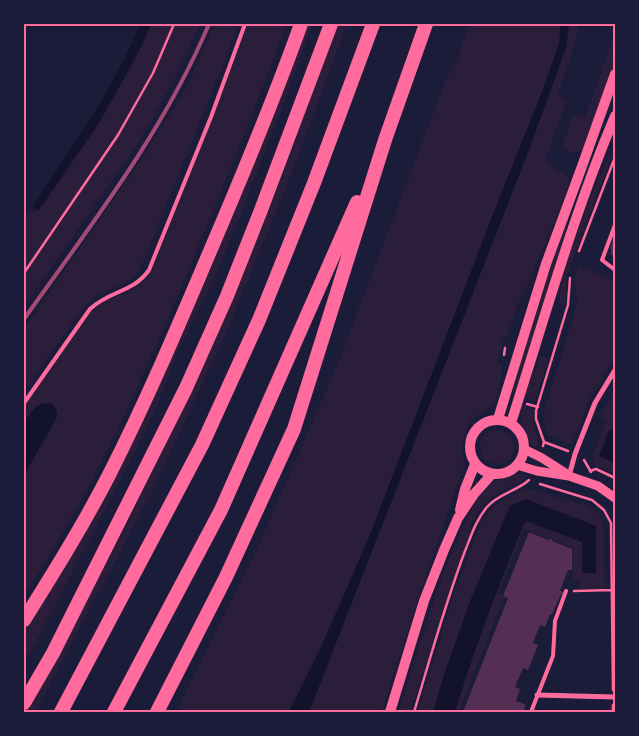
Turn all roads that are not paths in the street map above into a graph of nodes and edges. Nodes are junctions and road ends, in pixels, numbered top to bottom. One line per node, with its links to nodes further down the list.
1 (245, 24): 12 (lane)
2 (301, 24): 23 (highway)
3 (331, 24): 26 (highway)
4 (373, 24): 27 (highway)
5 (426, 24): 8 (highway)
6 (615, 74): 13 (main road)
7 (615, 116): 14 (main road)
8 (385, 140): 28 (highway); 29 (highway)
9 (615, 225): 10 (lane)
10 (615, 270)
11 (615, 370): 19 (street)
12 (24, 403)
13 (498, 419): 14 (main road); 16 (main road)
14 (511, 423): 15 (main road)
15 (524, 449): 17 (main road); 19 (street)
16 (475, 464): 18 (main road); 21 (main road)
17 (517, 465): 18 (main road); 19 (street)
18 (492, 474): 21 (main road)
19 (569, 476): 20 (street)
20 (615, 498)
21 (458, 518): 30 (main road)
22 (566, 591): 24 (lane)
23 (24, 620)
24 (537, 696): 25 (street); 31 (lane)
25 (614, 697)
26 (24, 703)
27 (61, 712)
28 (114, 712)
29 (157, 712)
30 (390, 712)
31 (531, 712)

